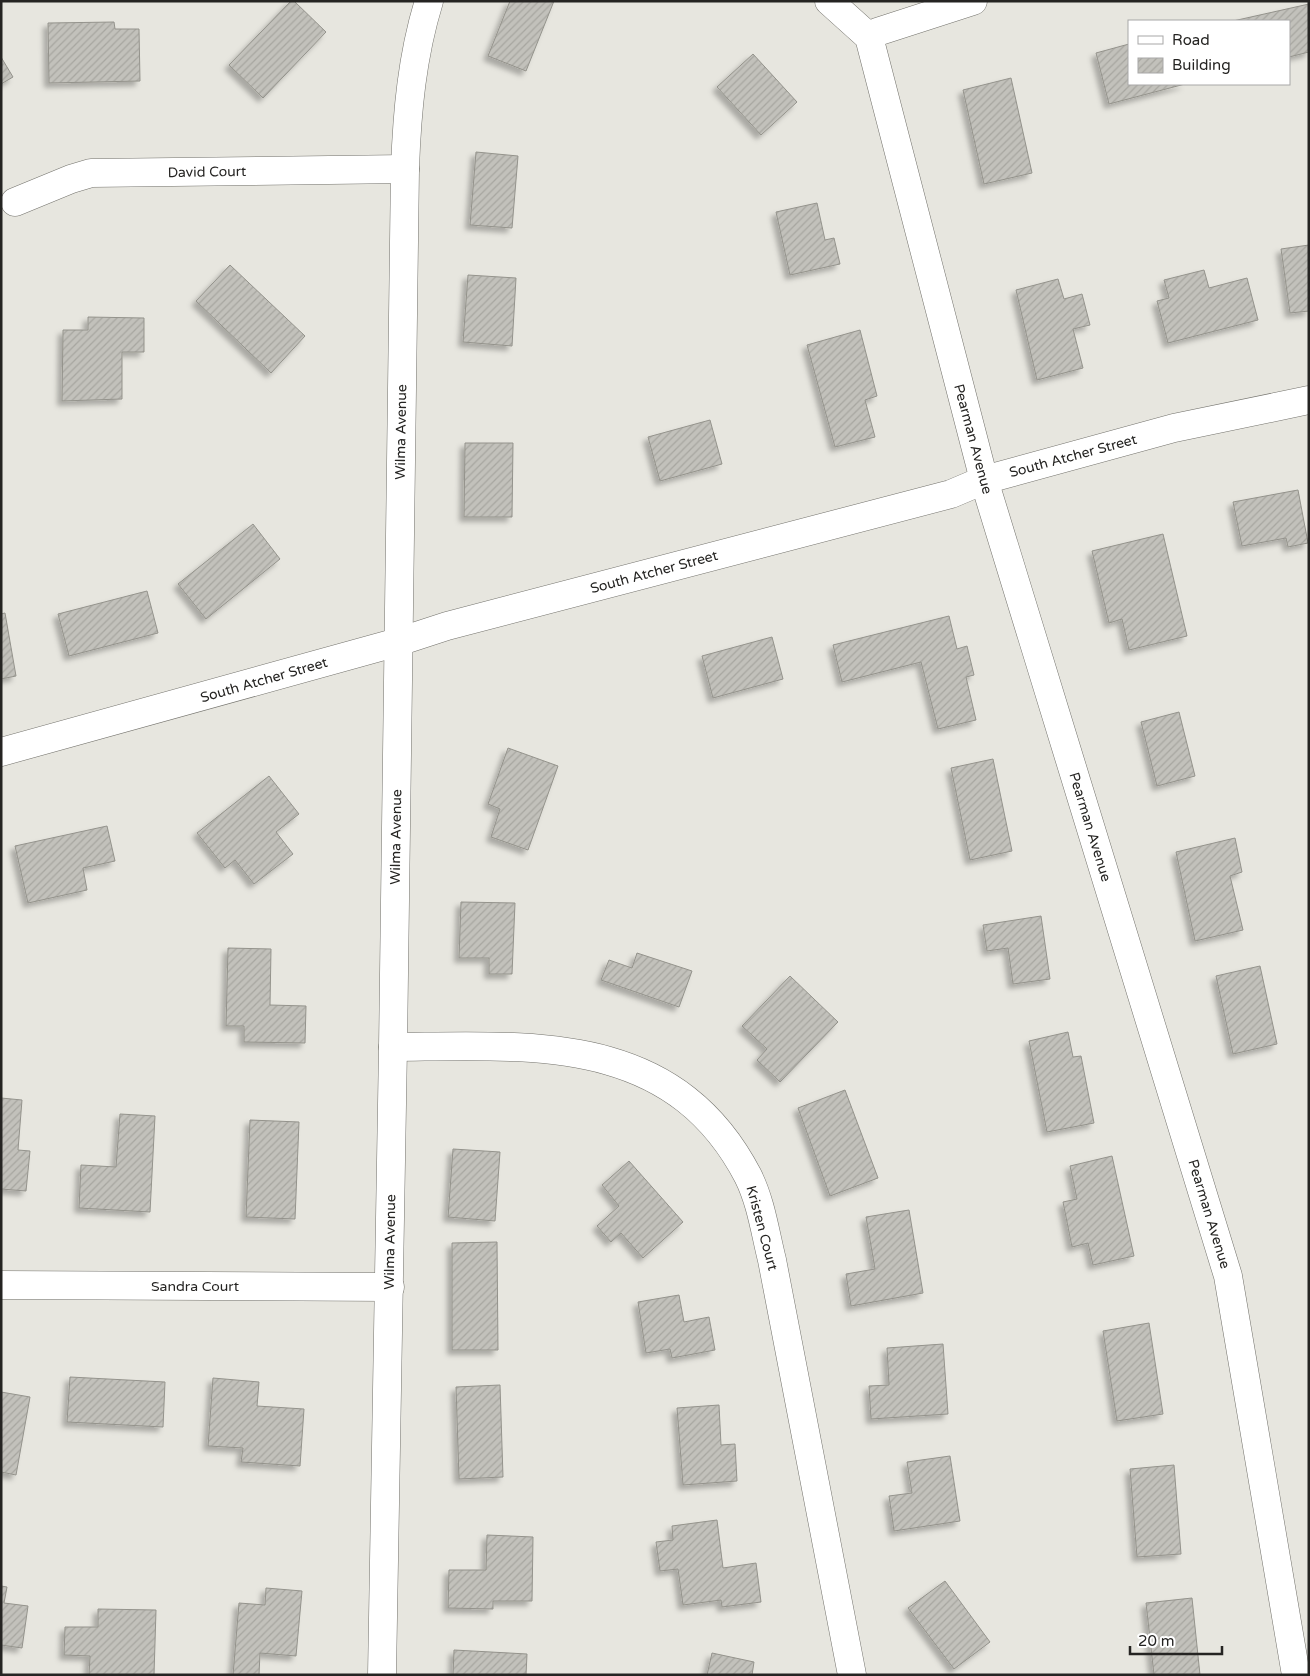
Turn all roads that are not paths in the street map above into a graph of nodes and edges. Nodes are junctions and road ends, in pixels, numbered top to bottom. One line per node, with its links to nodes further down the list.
1 (429, 1): 5 (street, Wilma Avenue)
2 (829, 1): 4 (street)
3 (973, 1): 4 (street)
4 (869, 37): 8 (street, Pearman Avenue)
5 (405, 169): 6 (street, David Court); 9 (street, Wilma Avenue)
6 (15, 202)
7 (1309, 400): 8 (street, South Atcher Street)
8 (984, 480): 9 (street, South Atcher Street); 16 (street, Pearman Avenue)
9 (398, 642): 10 (street, South Atcher Street); 11 (street, Wilma Avenue)
10 (1, 752)
11 (393, 1047): 13 (street, Wilma Avenue); 15 (street, Kristen Court)
12 (1, 1285): 13 (street, Sandra Court)
13 (390, 1286): 14 (street, Wilma Avenue)
14 (382, 1675)
15 (852, 1675)
16 (1296, 1675)

